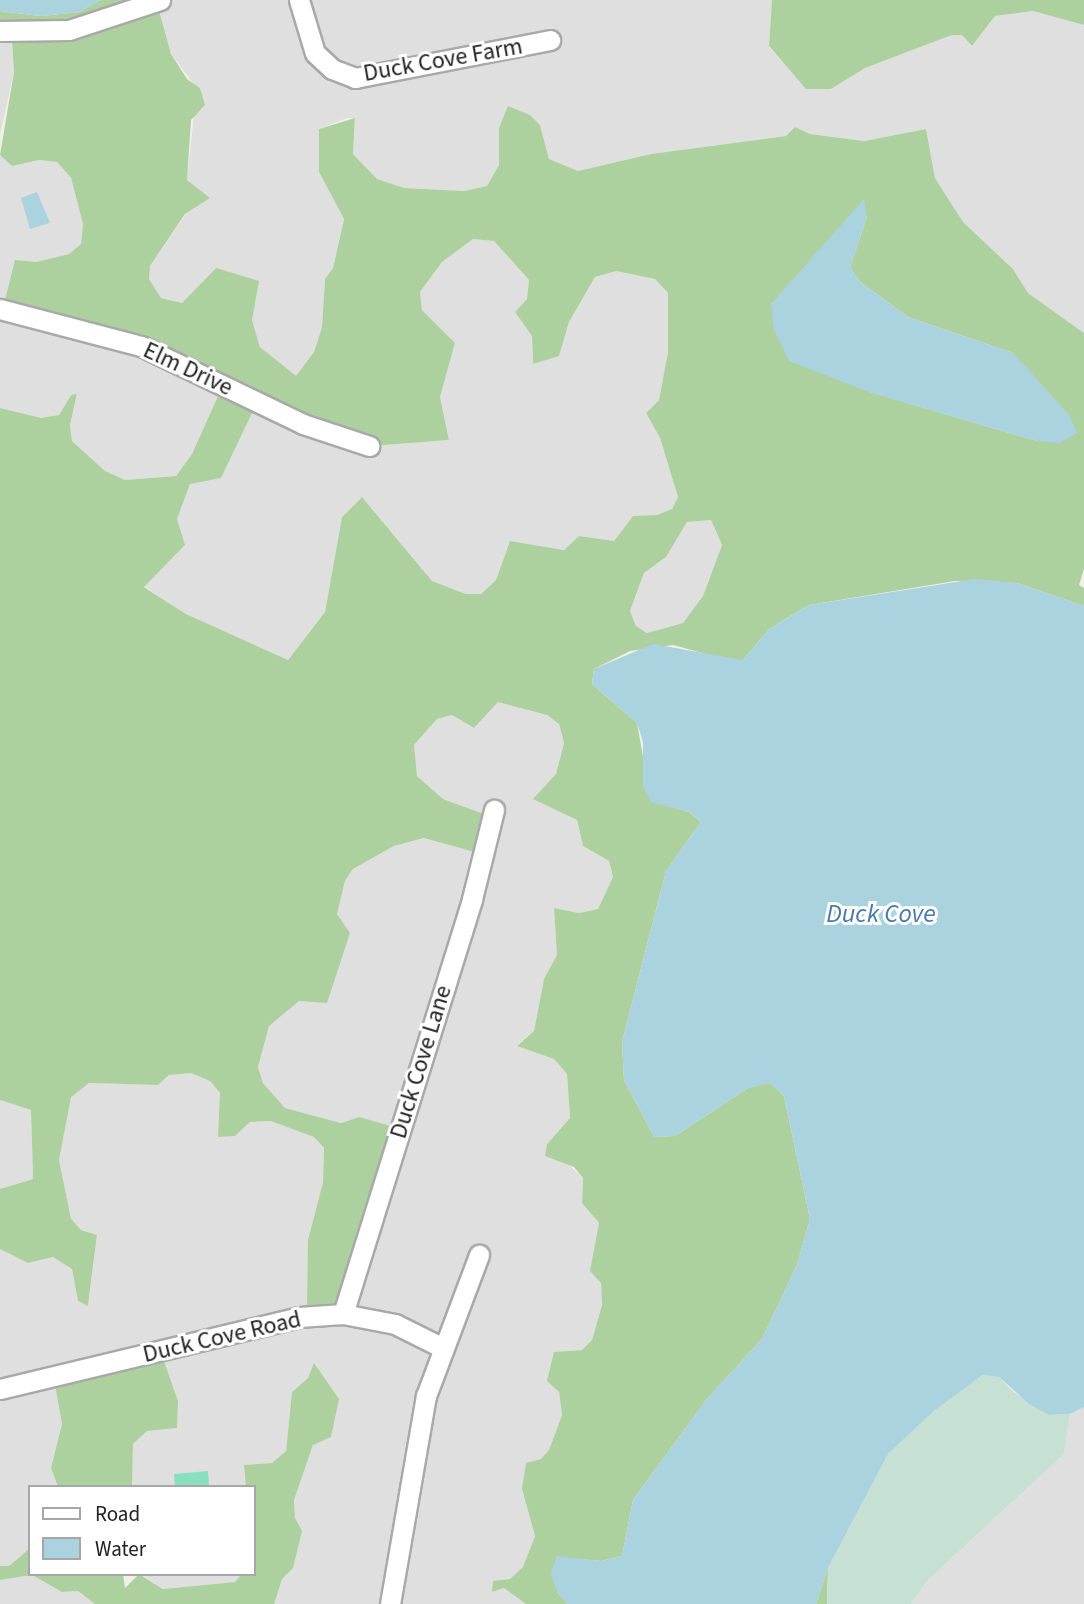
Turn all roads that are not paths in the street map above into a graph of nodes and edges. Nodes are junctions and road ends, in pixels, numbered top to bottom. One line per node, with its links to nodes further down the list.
1 (160, 0): 3 (street)
2 (299, 0): 4 (street, Duck Cove Farm)
3 (0, 31)
4 (550, 40)
5 (0, 309): 6 (street, Elm Drive)
6 (369, 446)
7 (494, 810): 9 (street, Duck Cove Lane)
8 (479, 1255): 10 (street)
9 (343, 1314): 10 (street, Duck Cove Road); 11 (street, Duck Cove Road)
10 (441, 1347): 12 (street)
11 (0, 1389)
12 (390, 1604)

